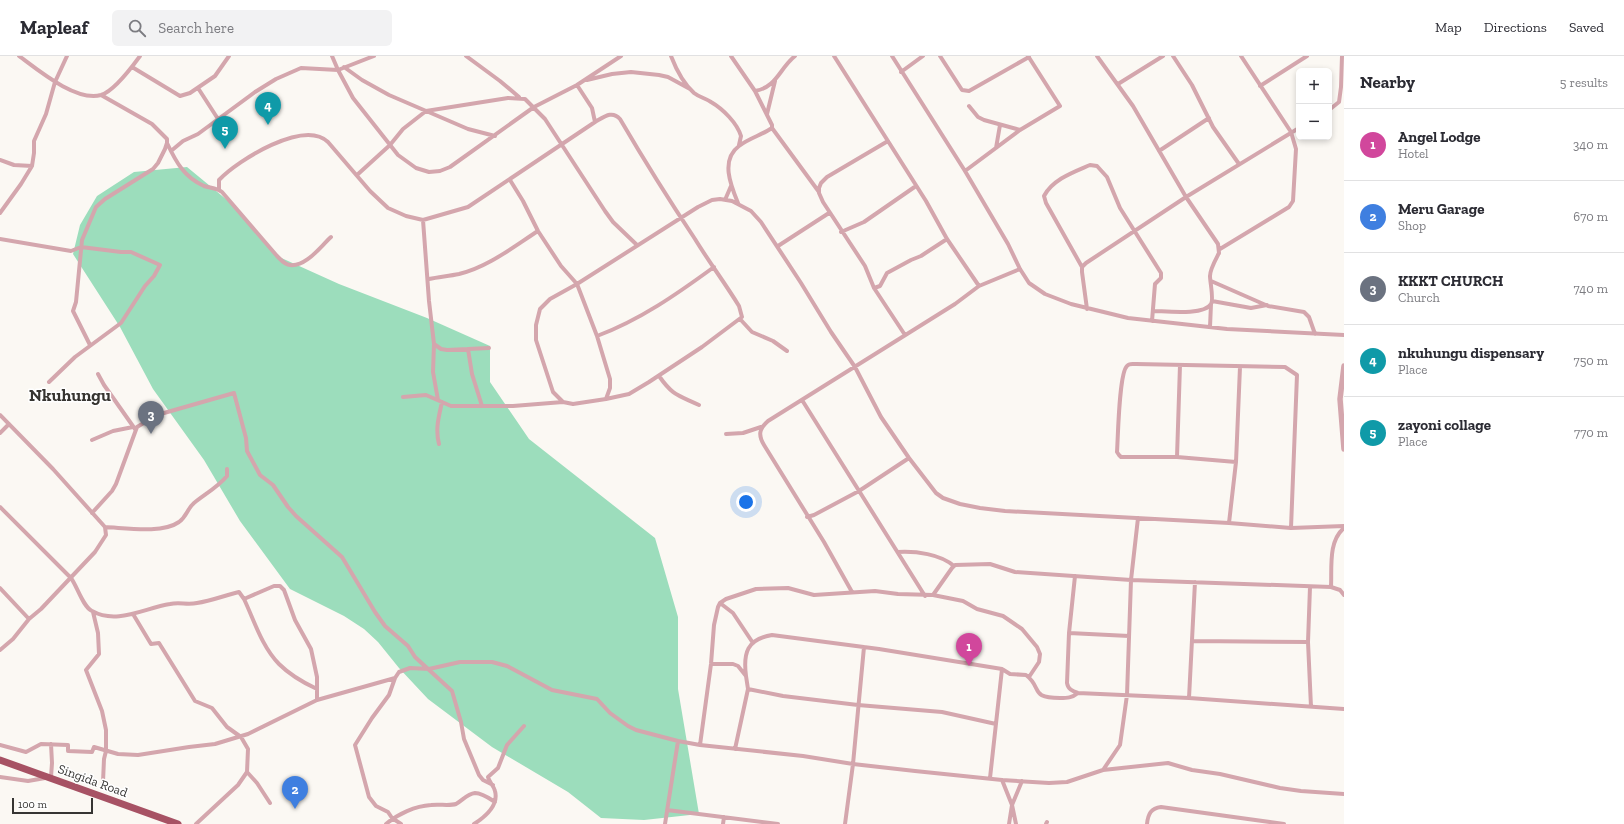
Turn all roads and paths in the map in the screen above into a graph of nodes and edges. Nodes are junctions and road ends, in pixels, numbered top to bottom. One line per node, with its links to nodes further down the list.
1 (19, 56): 29 (street)
2 (68, 56): 29 (street)
3 (140, 56): 23 (street)
4 (229, 56): 33 (street)
5 (332, 56): 25 (street)
6 (374, 56): 24 (street)
7 (466, 56): 37 (street)
8 (621, 56): 27 (street)
9 (671, 56): 34 (street)
10 (731, 56): 35 (street)
11 (795, 56): 28 (street)
12 (834, 56): 52 (street)
13 (892, 56): 26 (street)
14 (923, 56): 26 (street)
15 (940, 56): 16 (street)
16 (1029, 56): 48 (street)
17 (1097, 56): 30 (street)
18 (1163, 56): 30 (street)
19 (1173, 56): 43 (street)
20 (1241, 56): 32 (street)
21 (1307, 56): 32 (street)
22 (1342, 56): 40 (street)
23 (132, 67): 33 (street); 36 (street)
24 (344, 67): 25 (street); 41 (street)
25 (338, 70): 44 (street); 54 (street)
26 (901, 72): 63 (street)
27 (582, 81): 31 (street); 34 (street)
28 (775, 81): 35 (street); 42 (street)
29 (56, 82): 36 (street); 62 (street)
30 (1118, 84): 58 (street)
31 (577, 85): 39 (street); 45 (street)
32 (1260, 86): 50 (street)
33 (198, 88): 44 (street)
34 (690, 89): 56 (street)
35 (755, 91): 42 (street)
36 (101, 95): 53 (street)
37 (519, 98): 39 (street); 41 (street)
38 (969, 106): 46 (street)
39 (534, 107): 51 (street); 55 (street)
40 (1332, 108)
41 (426, 111): 51 (street); 54 (street)
42 (767, 114): 47 (street)
43 (1209, 118): 58 (street); 61 (street)
44 (218, 119): 59 (street)
45 (595, 122): 55 (street); 75 (street)
46 (1000, 125): 48 (street); 57 (street)
47 (772, 128): 56 (street); 69 (street)
48 (1020, 130): 57 (street)
49 (1296, 130): 50 (street)
50 (1291, 132): 61 (street); 86 (street)
51 (495, 136): 54 (street)
52 (888, 141): 67 (street); 69 (street)
53 (167, 143): 59 (street); 85 (street)
54 (390, 145): 64 (street)
55 (562, 145): 65 (street); 83 (street)
56 (739, 146): 66 (street)
57 (996, 148): 63 (street)
58 (1159, 150): 70 (street)
59 (171, 151): 68 (street)
60 (0, 160): 62 (street)
61 (1239, 164): 70 (street)
62 (32, 166): 73 (street)
63 (965, 171): 89 (street)
64 (357, 175): 68 (street); 76 (street)
65 (510, 180): 76 (street); 77 (street)
66 (731, 186): 71 (street); 72 (street)
67 (916, 186): 79 (street); 82 (street)
68 (219, 190): 80 (street)
69 (819, 193): 74 (street)
70 (1186, 197): 78 (street); 86 (street)
71 (725, 200): 72 (street); 75 (street)
72 (738, 203): 84 (street)
73 (0, 213)
74 (829, 213): 79 (street); 84 (street)
75 (681, 217): 83 (street); 87 (street)
76 (423, 220): 90 (street)
77 (538, 231): 90 (street); 92 (street)
78 (1135, 231): 88 (street); 88 (street); 98 (street)
79 (842, 232): 94 (street)
80 (331, 237)
81 (0, 239): 85 (street)
82 (947, 240): 93 (street); 94 (street)
83 (637, 245): 92 (street)
84 (778, 246): 113 (street)
85 (82, 247): 107 (street); 107 (street)
86 (1220, 249): 91 (street)
87 (714, 267): 99 (street); 105 (street)
88 (1082, 267): 97 (street)
89 (1020, 269): 93 (street); 97 (street)
90 (429, 279): 106 (street)
91 (1211, 281): 95 (street); 96 (street)
92 (577, 284): 105 (street); 123 (street)
93 (980, 286): 103 (street)
94 (874, 288): 103 (street)
95 (1211, 303): 96 (street); 98 (street); 101 (street)
96 (1267, 305): 102 (street)
97 (1087, 309): 100 (street)
98 (1152, 311): 100 (street)
99 (740, 319): 110 (street); 117 (street)
100 (1152, 321): 101 (street)
101 (1210, 327): 102 (street)
102 (1315, 334): 104 (street)
103 (905, 335): 113 (street)
104 (1344, 335)
105 (596, 336): 120 (street)
106 (434, 344): 109 (street); 122 (street)
107 (90, 346): 118 (street)
108 (489, 348): 109 (street)
109 (468, 349): 125 (street)
110 (787, 351)
111 (1180, 365): 114 (street); 135 (street); 135 (street)
112 (1344, 366): 115 (street)
113 (855, 367): 121 (street); 136 (street)
114 (1240, 367): 137 (street); 147 (street)
115 (1344, 373): 134 (street)
116 (98, 374): 129 (street)
117 (659, 376): 120 (street); 124 (street)
118 (49, 382)
119 (403, 396): 122 (street)
120 (606, 399): 123 (street)
121 (802, 400): 128 (street); 139 (street)
122 (440, 401): 125 (street); 133 (street)
123 (563, 402): 125 (street)
124 (699, 405)
125 (482, 406)
126 (0, 415): 127 (street)
127 (9, 424): 130 (street); 141 (street)
128 (761, 427): 131 (street); 142 (street)
129 (134, 428): 132 (street); 141 (street); 174 (street)
130 (0, 433)
131 (726, 434)
132 (92, 440)
133 (439, 444)
134 (1344, 449)
135 (1177, 457): 137 (street)
136 (909, 458): 139 (street); 143 (street)
137 (1236, 462): 144 (street)
138 (227, 469): 145 (street)
139 (859, 491): 142 (street); 148 (street)
140 (0, 507): 151 (street)
141 (92, 513): 145 (street)
142 (807, 517): 157 (street)
143 (1138, 518): 144 (street); 152 (street)
144 (1229, 523): 147 (street)
145 (105, 527): 151 (street)
146 (1344, 527): 147 (street); 155 (street)
147 (1291, 528)
148 (898, 552): 149 (street); 160 (street)
149 (954, 566): 150 (street); 158 (street)
150 (1075, 576): 152 (street); 166 (street)
151 (71, 578): 163 (street); 165 (street)
152 (1132, 580): 153 (street); 167 (street)
153 (1195, 582): 154 (street); 168 (street)
154 (1310, 586): 155 (street); 169 (street)
155 (1331, 587): 159 (street)
156 (0, 588): 165 (street)
157 (852, 592): 160 (street); 162 (street)
158 (933, 595): 160 (street); 177 (street)
159 (1344, 595)
160 (925, 596)
161 (244, 599): 164 (street); 179 (street); 179 (street)
162 (720, 603): 170 (street); 173 (street)
163 (93, 612): 164 (street); 196 (street)
164 (133, 614): 190 (street)
165 (29, 619): 172 (street)
166 (1069, 633): 167 (street); 181 (street)
167 (1129, 636): 182 (street)
168 (1193, 641): 169 (street); 183 (street)
169 (1308, 642): 186 (street)
170 (752, 643): 171 (street); 176 (street)
171 (864, 647): 175 (street); 185 (street)
172 (0, 650)
173 (711, 664): 176 (street); 194 (street)
174 (429, 669): 178 (street); 191 (street); 207 (street)
175 (1002, 669): 177 (street); 188 (street)
176 (746, 676): 180 (street)
177 (1029, 677): 181 (street)
178 (396, 678): 184 (street); 214 (street)
179 (317, 689): 184 (street)
180 (748, 689): 185 (street); 195 (street)
181 (1078, 693): 182 (street)
182 (1127, 695): 183 (street); 199 (street)
183 (1189, 698): 186 (street)
184 (317, 700): 190 (street)
185 (858, 705): 188 (street); 198 (street)
186 (1310, 707): 187 (street)
187 (1344, 709)
188 (996, 724): 203 (street)
189 (524, 726): 207 (street)
190 (241, 737): 196 (street); 200 (street)
191 (678, 741): 194 (street); 212 (street)
192 (50, 744): 193 (street); 196 (street); 202 (street)
193 (0, 745)
194 (700, 745): 195 (street)
195 (735, 749): 198 (street)
196 (106, 751): 206 (street)
197 (0, 760): 202 (highway, Singida Road)
198 (853, 764): 203 (street); 223 (street)
199 (1103, 770): 205 (street); 208 (street)
200 (247, 772): 210 (street); 216 (street)
201 (0, 777): 202 (street)
202 (51, 778): 215 (highway, Singida Road)
203 (990, 778): 204 (street)
204 (1002, 780): 205 (street); 211 (street)
205 (1022, 781): 211 (street)
206 (103, 782)
207 (492, 785): 209 (street)
208 (1344, 794)
209 (495, 802): 214 (street); 219 (street)
210 (270, 804)
211 (1012, 805): 224 (street); 225 (street)
212 (667, 810): 213 (street); 220 (street)
213 (724, 817): 221 (street); 222 (street)
214 (392, 818): 217 (street); 218 (street)
215 (178, 824)
216 (196, 824)
217 (386, 824)
218 (401, 824)
219 (474, 824)
220 (665, 824)
221 (723, 824)
222 (778, 824)
223 (845, 824)
224 (1009, 824)
225 (1016, 824)
226 (1147, 824): 227 (street)
227 (1284, 824)

